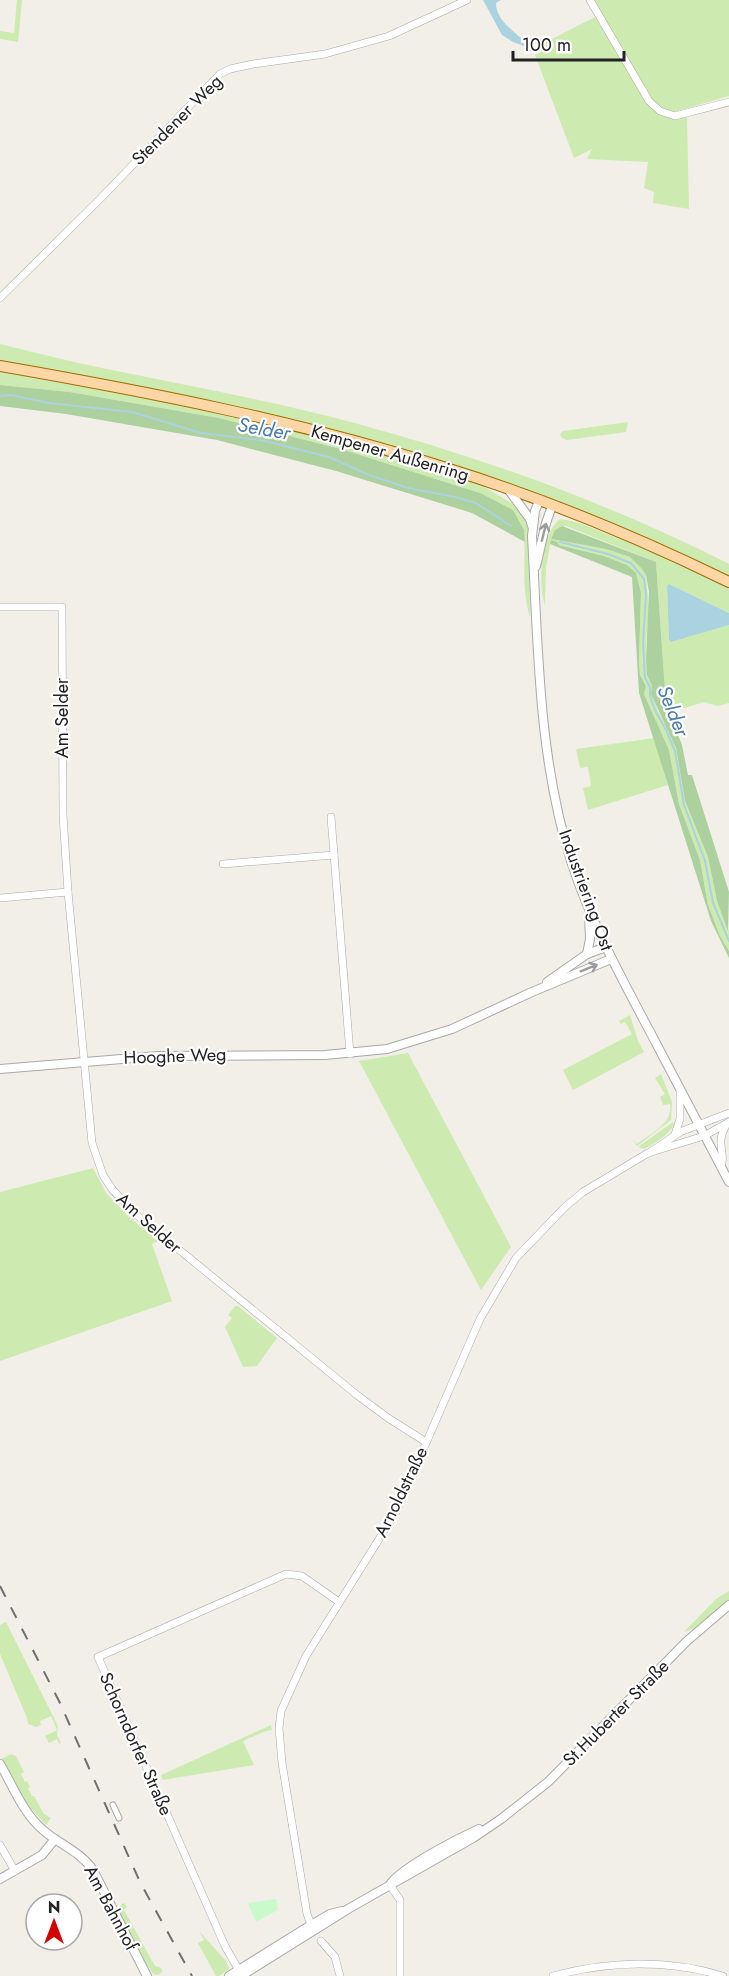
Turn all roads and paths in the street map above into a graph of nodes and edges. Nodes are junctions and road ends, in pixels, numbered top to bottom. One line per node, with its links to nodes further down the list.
1 (467, 0): 4 (street, Stendener Weg)
2 (590, 0): 3 (street)
3 (729, 102)
4 (0, 298)
5 (0, 366): 6 (main road, Kempener Außenring)
6 (508, 489): 7 (main road, Kempener Außenring); 9 (street)
7 (539, 501): 8 (main road, Kempener Außenring); 9 (street, Industriering Ost)
8 (552, 506): 10 (street, Industriering Ost, one-way to 8); 11 (main road, Kempener Außenring)
9 (532, 527): 10 (street, Industriering Ost)
10 (535, 571): 18 (street, Industriering Ost)
11 (729, 582)
12 (0, 607): 16 (street, Am Selder)
13 (331, 817): 14 (street)
14 (334, 855): 15 (street); 23 (street)
15 (223, 864)
16 (68, 892): 17 (street); 24 (street, Am Selder)
17 (0, 898)
18 (589, 908): 19 (street, Industriering Ost); 20 (street)
19 (606, 947): 20 (street, Hooghe Weg); 21 (street, Industriering Ost)
20 (587, 954): 22 (street, Hooghe Weg)
21 (611, 959): 22 (street, Hooghe Weg, one-way to 21); 26 (street, Industriering Ost)
22 (532, 992): 23 (street, Hooghe Weg)
23 (350, 1054): 24 (street, Hooghe Weg)
24 (84, 1061): 25 (street, Hooghe Weg); 35 (street, Am Selder)
25 (0, 1069)
26 (680, 1091): 29 (street, Industriering Ost); 30 (street)
27 (729, 1113): 29 (street, Arnoldstraße)
28 (728, 1124): 31 (street, Arnoldstraße); 33 (street)
29 (699, 1125): 30 (street, Arnoldstraße); 31 (street, Industriering Ost)
30 (675, 1134): 32 (street, Arnoldstraße)
31 (704, 1136): 32 (street, Arnoldstraße); 33 (street, Industriering Ost)
32 (648, 1153): 35 (street, Arnoldstraße)
33 (721, 1166): 34 (street, Industriering Ost)
34 (729, 1182)
35 (426, 1442): 36 (street, Arnoldstraße)
36 (339, 1602): 46 (street, Arnoldstraße); 48 (street, Schorndorfer Straße)
37 (729, 1605): 45 (street, St.Huberter Straße)
38 (0, 1764): 41 (street, Am Bahnhof)
39 (113, 1805): 40 (street)
40 (119, 1818)
41 (56, 1839): 43 (street); 49 (street, Am Bahnhof)
42 (0, 1845): 43 (street)
43 (15, 1870): 44 (street)
44 (0, 1879)
45 (390, 1885): 46 (street, St.Huberter Straße); 52 (street)
46 (313, 1928): 48 (street, St.Huberter Straße)
47 (321, 1941): 51 (street)
48 (241, 1974): 50 (street, St.Huberter Straße)
49 (147, 1976)
50 (229, 1976)
51 (340, 1976)
52 (400, 1976)
53 (553, 1976): 54 (street)
54 (723, 1976)

